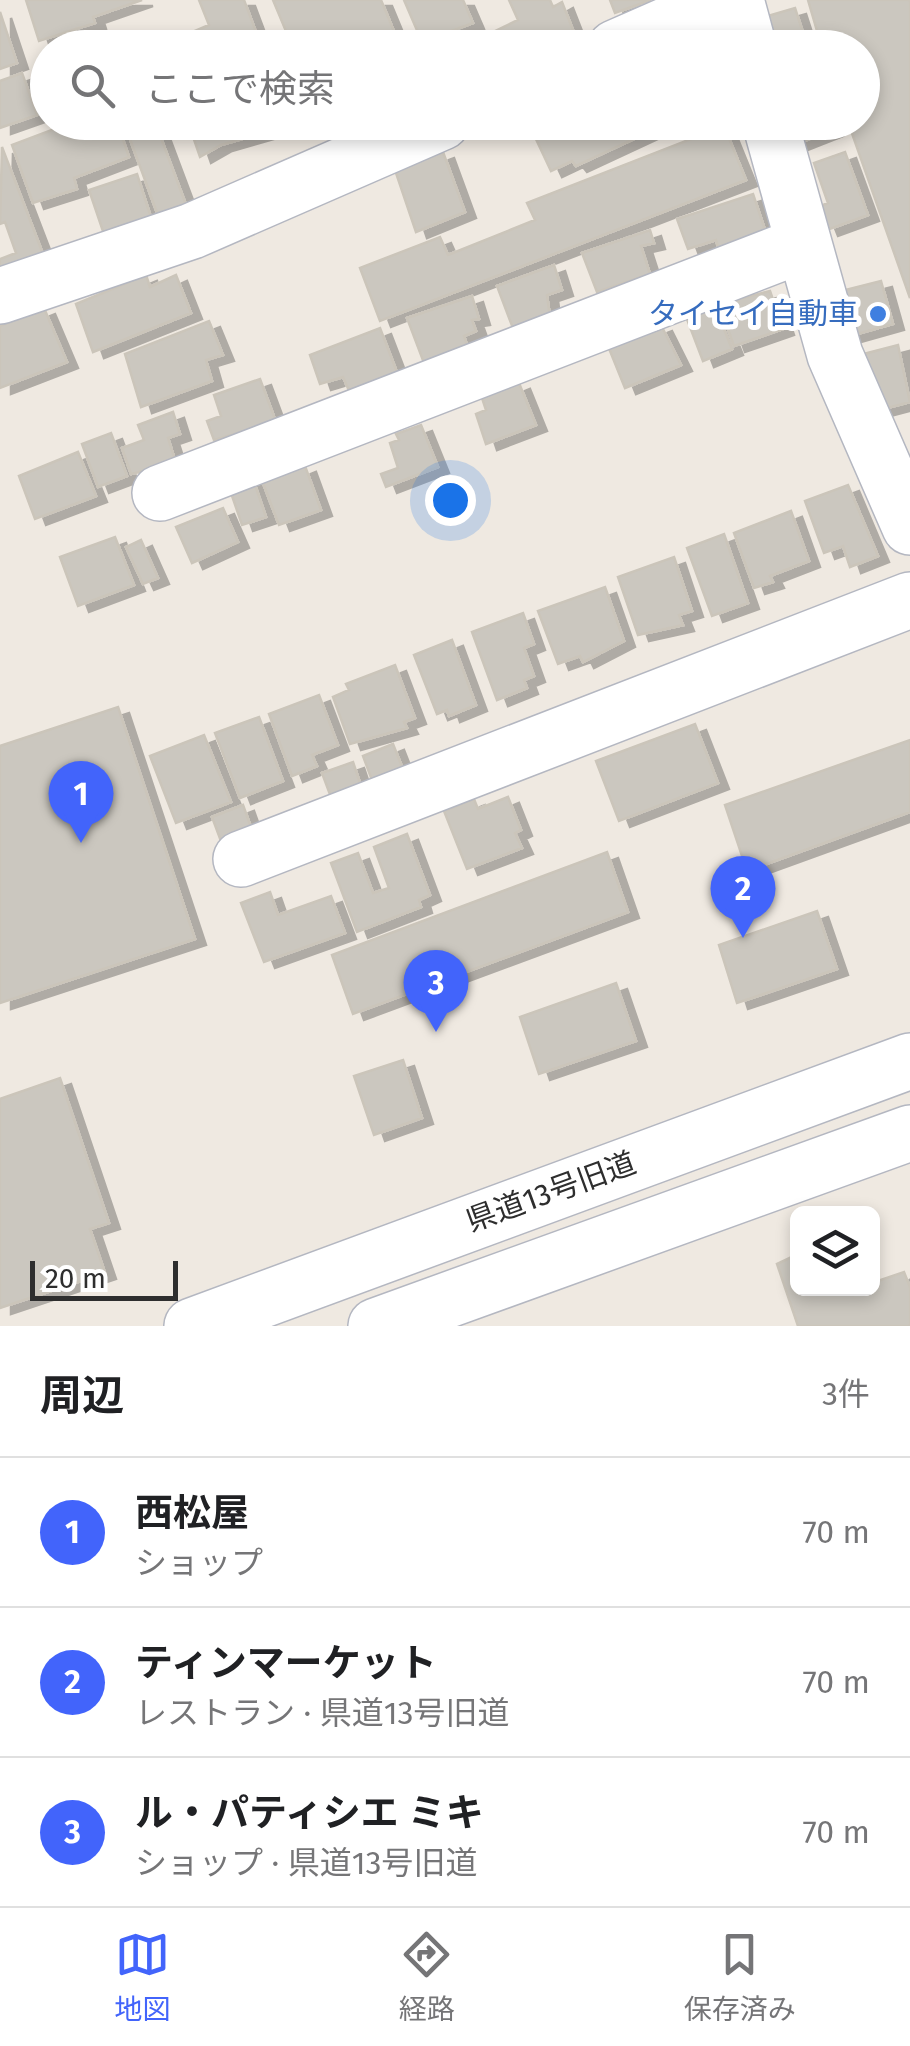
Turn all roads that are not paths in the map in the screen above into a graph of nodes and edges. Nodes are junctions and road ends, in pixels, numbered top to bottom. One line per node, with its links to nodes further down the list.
1 (724, 0): 3 (street)
2 (736, 0): 4 (street)
3 (656, 30)
4 (744, 30)
5 (401, 140): 8 (street)
6 (775, 140): 7 (street)
7 (804, 244): 9 (street); 10 (street)
8 (0, 296)
9 (160, 494)
10 (910, 527)
11 (910, 600): 12 (street)
12 (240, 859)
13 (910, 1061): 15 (street, 県道13号旧道)
14 (910, 1133): 16 (street)
15 (192, 1326)
16 (376, 1326)

